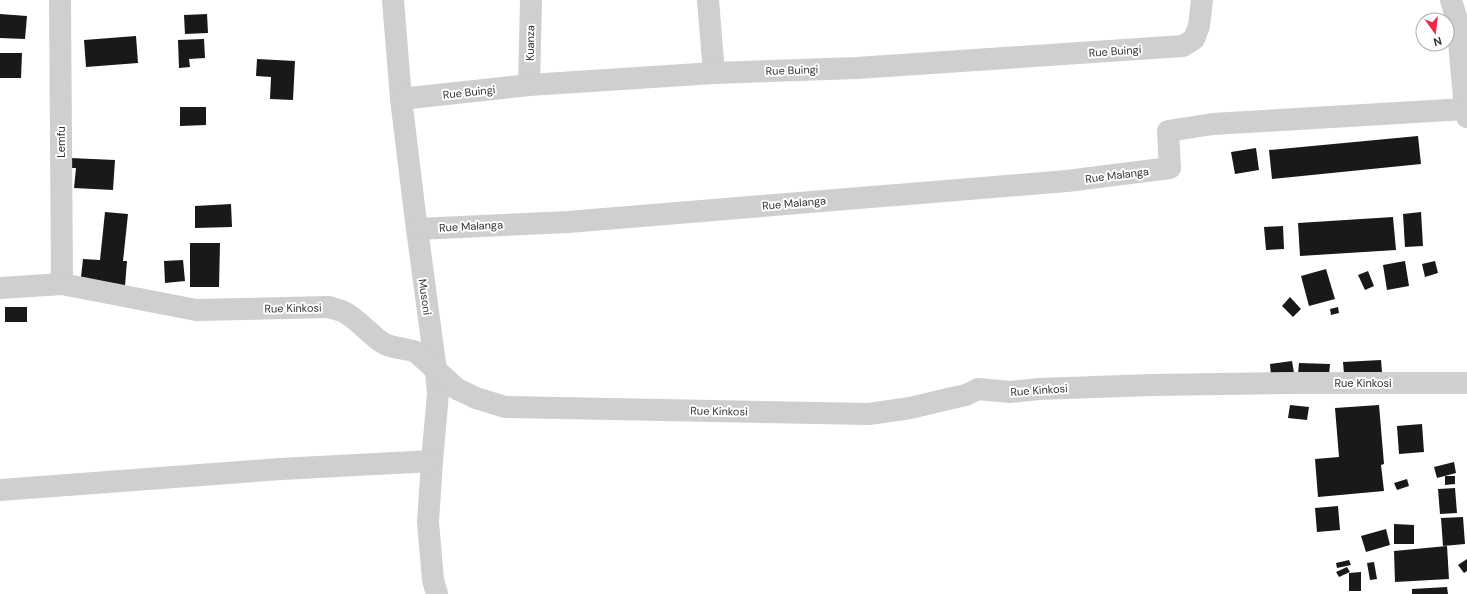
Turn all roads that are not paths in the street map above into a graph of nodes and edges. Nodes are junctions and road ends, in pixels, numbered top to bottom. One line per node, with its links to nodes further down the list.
1 (60, 0): 12 (street, Lemfu)
2 (393, 0): 9 (street, Musoni)
3 (531, 0): 8 (street, Kuanza)
4 (708, 0): 7 (street)
5 (1202, 0): 7 (street, Rue Buingi)
6 (1458, 12): 10 (street)
7 (714, 73): 8 (street, Rue Buingi)
8 (529, 85): 9 (street, Rue Buingi)
9 (401, 99): 11 (street, Musoni)
10 (1466, 113): 11 (street, Rue Malanga)
11 (417, 229): 14 (street, Musoni)
12 (62, 284): 13 (street, Rue Kinkosi); 14 (street, Rue Kinkosi)
13 (0, 288)
14 (436, 371): 15 (street, Rue Kinkosi); 16 (street, Musoni)
15 (1467, 383)
16 (432, 461): 17 (street); 18 (street, Musoni)
17 (0, 490)
18 (437, 594)

